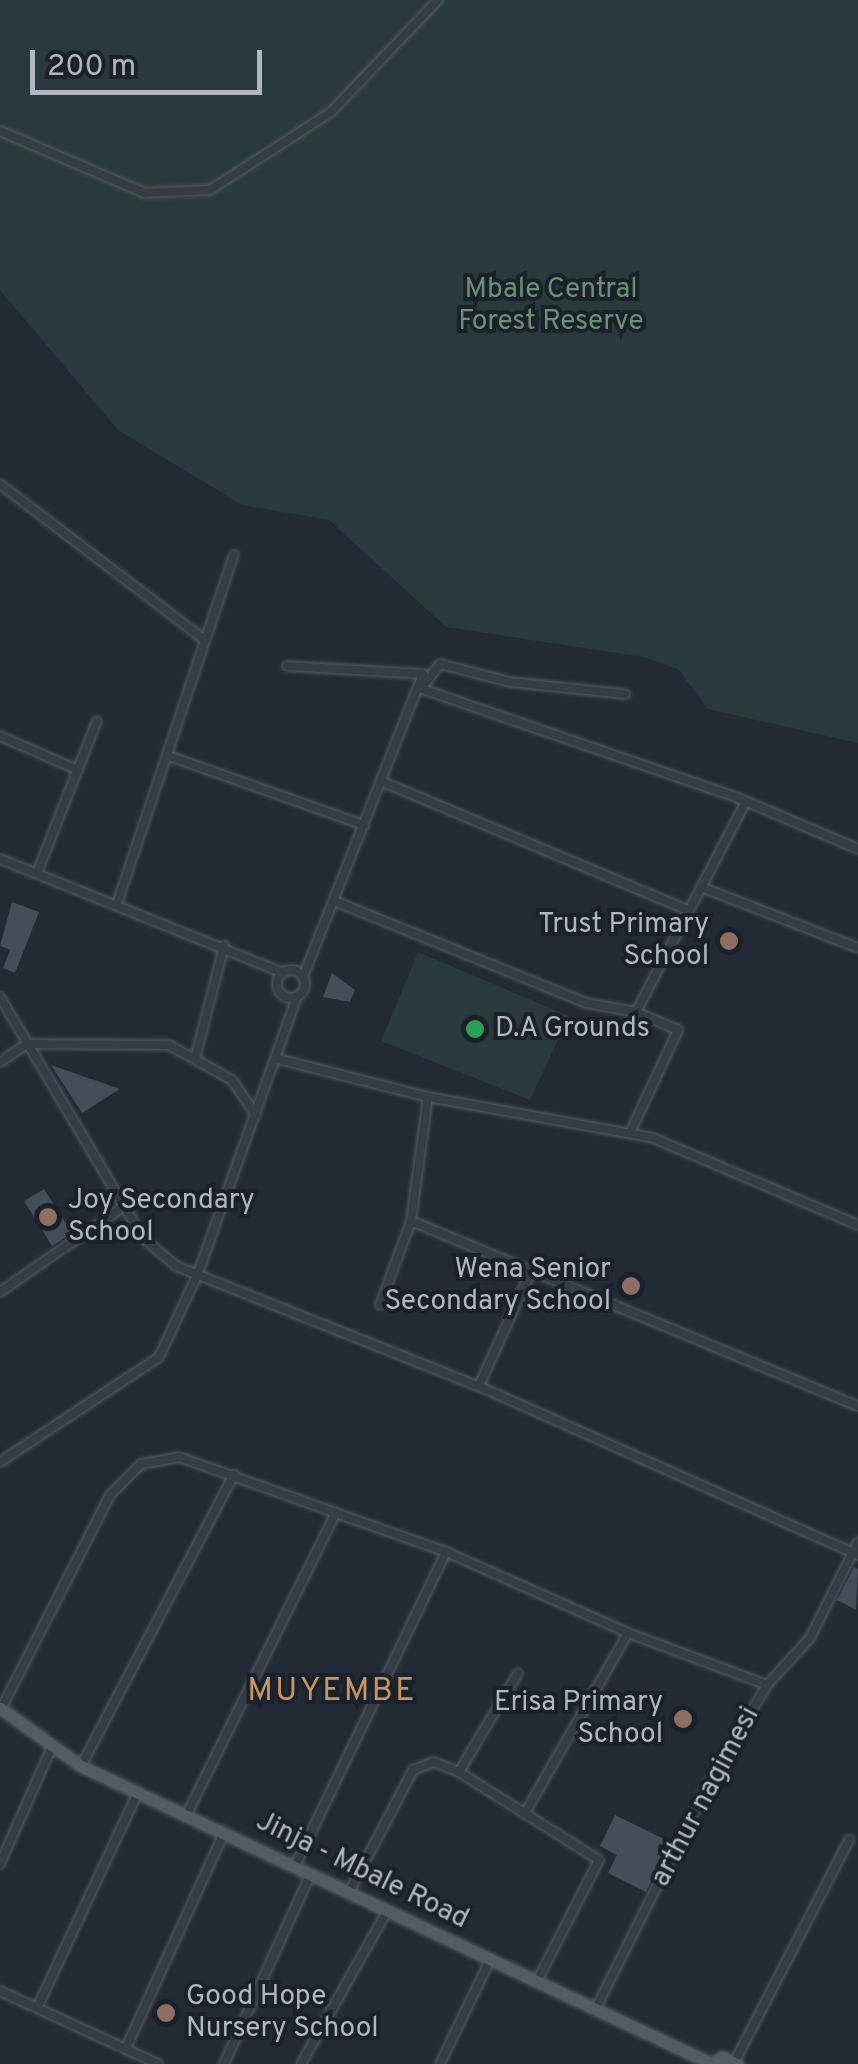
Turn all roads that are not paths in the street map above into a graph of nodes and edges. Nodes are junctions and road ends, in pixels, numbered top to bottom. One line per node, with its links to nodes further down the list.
1 (438, 0): 2 (street)
2 (0, 130)
3 (0, 484): 5 (street)
4 (234, 556): 5 (street)
5 (205, 640): 11 (street)
6 (287, 666): 7 (street)
7 (422, 688): 8 (street); 13 (street); 14 (street)
8 (625, 694)
9 (97, 721): 12 (street)
10 (0, 736): 12 (street)
11 (172, 757): 15 (street); 21 (street)
12 (78, 770): 18 (street)
13 (382, 782): 15 (street); 22 (street)
14 (746, 802): 16 (street); 19 (street)
15 (364, 825): 20 (street)
16 (858, 850)
17 (0, 858): 18 (street)
18 (37, 873): 21 (street)
19 (701, 888): 22 (street); 24 (street)
20 (334, 901): 26 (street); 29 (street)
21 (117, 904): 23 (street)
22 (688, 910): 29 (street)
23 (224, 946): 25 (street); 31 (street)
24 (858, 948)
25 (283, 973): 26 (street); 27 (street)
26 (303, 977): 27 (street)
27 (296, 997): 32 (street)
28 (0, 998): 30 (street)
29 (636, 1012): 36 (street)
30 (27, 1044): 31 (street); 33 (street); 37 (street)
31 (196, 1055): 35 (street)
32 (278, 1059): 34 (street); 35 (street)
33 (0, 1062)
34 (428, 1097): 36 (street); 38 (street)
35 (256, 1116): 41 (street)
36 (630, 1133): 39 (street)
37 (124, 1206): 41 (street); 42 (street)
38 (411, 1221): 40 (street); 43 (street)
39 (858, 1225)
40 (532, 1269): 44 (street); 45 (street)
41 (197, 1276): 44 (street); 46 (street)
42 (0, 1292)
43 (380, 1305)
44 (479, 1386): 51 (street)
45 (858, 1406)
46 (0, 1462)
47 (234, 1475): 48 (street); 55 (street); 57 (street)
48 (336, 1514): 50 (street); 61 (street)
49 (858, 1542): 51 (street, arthur nagimesi)
50 (446, 1552): 52 (street); 65 (street)
51 (855, 1554): 54 (street, arthur nagimesi)
52 (628, 1633): 54 (street); 60 (street)
53 (518, 1673): 58 (street)
54 (767, 1685): 73 (street, arthur nagimesi)
55 (0, 1708): 56 (main road, Jinja - Mbale Road)
56 (51, 1749): 57 (main road, Jinja - Mbale Road); 64 (street)
57 (81, 1766): 59 (main road, Jinja - Mbale Road)
58 (459, 1772): 60 (street); 67 (street)
59 (138, 1792): 61 (main road, Jinja - Mbale Road); 72 (street)
60 (525, 1813): 70 (street)
61 (187, 1814): 62 (main road, Jinja - Mbale Road)
62 (224, 1833): 65 (main road, Jinja - Mbale Road); 74 (street)
63 (850, 1840): 75 (street)
64 (0, 1864)
65 (294, 1868): 66 (main road, Jinja - Mbale Road)
66 (310, 1874): 67 (main road, Jinja - Mbale Road); 78 (street)
67 (348, 1894): 68 (main road, Jinja - Mbale Road)
68 (386, 1913): 69 (main road, Jinja - Mbale Road); 79 (street)
69 (490, 1960): 70 (main road, Jinja - Mbale Road); 76 (street)
70 (536, 1983): 73 (main road, Jinja - Mbale Road)
71 (0, 1992): 72 (street)
72 (37, 2008): 74 (street)
73 (596, 2010): 80 (main road, Jinja - Mbale Road)
74 (126, 2048): 77 (street)
75 (736, 2062): 80 (main road)
76 (443, 2063)
77 (158, 2064)
78 (224, 2064)
79 (302, 2064)
80 (712, 2064)

